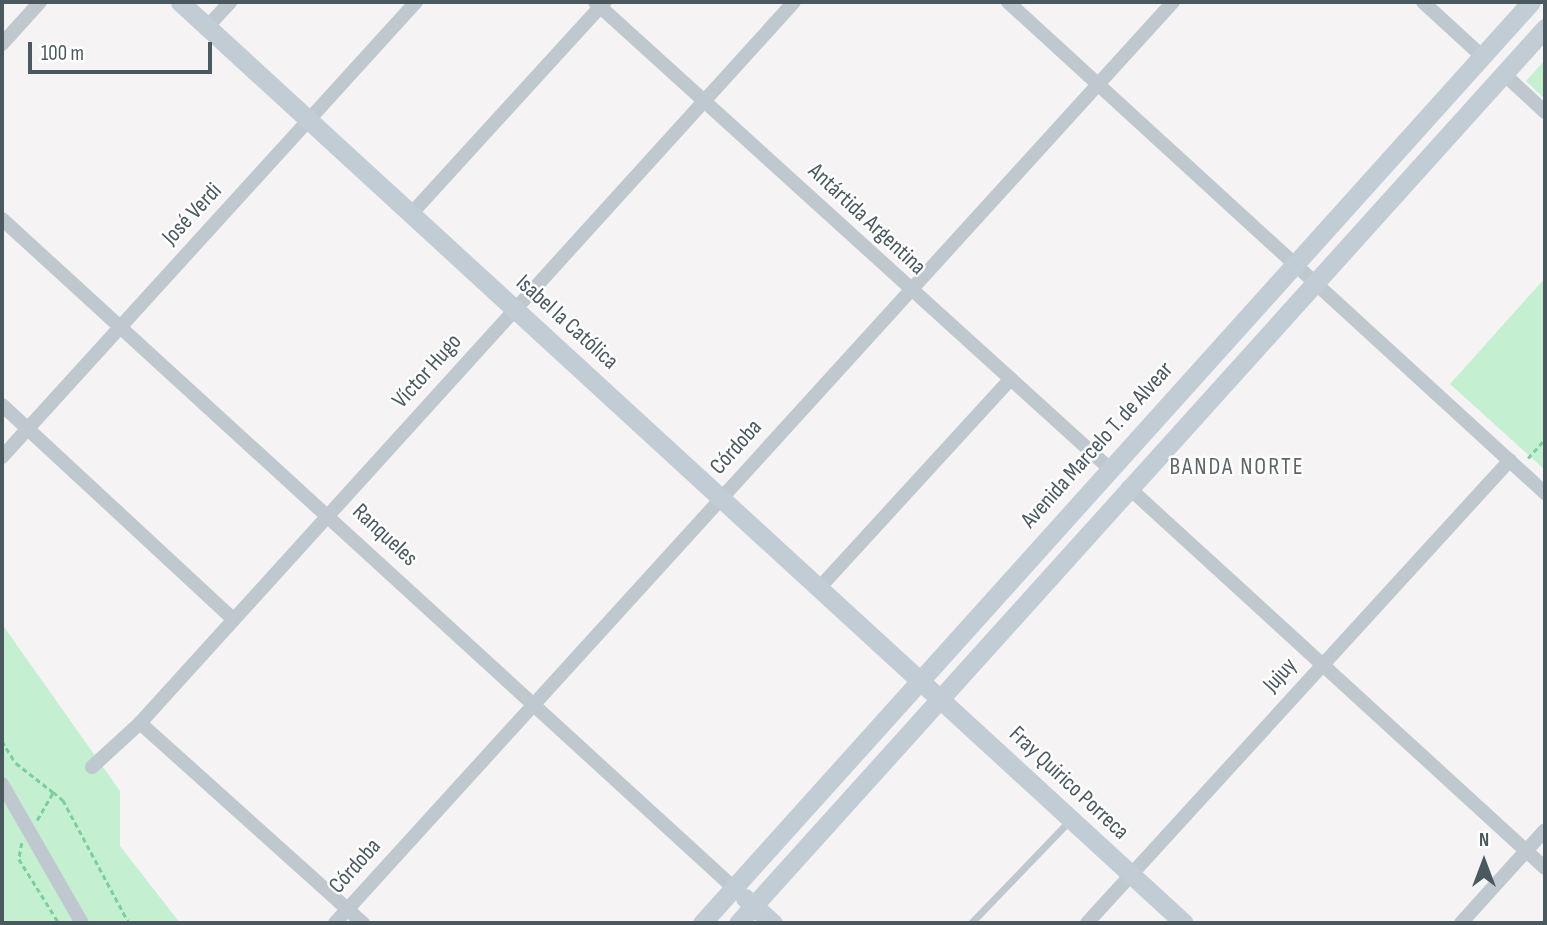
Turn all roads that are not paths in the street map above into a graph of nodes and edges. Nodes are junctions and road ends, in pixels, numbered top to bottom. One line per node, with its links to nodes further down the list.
1 (40, 2): 13 (street)
2 (180, 2): 11 (main road, Isabel la Católica)
3 (230, 2): 11 (street)
4 (416, 2): 19 (street, José Verdi)
5 (794, 2): 17 (street, Víctor Hugo)
6 (1008, 2): 16 (street)
7 (1173, 2): 16 (street, Córdoba)
8 (1423, 2): 14 (street)
9 (1531, 2): 14 (main road, Avenida Marcelo T. de Alvear)
10 (600, 3): 17 (street, Antártida Argentina); 20 (street)
11 (207, 27): 19 (main road, Isabel la Católica)
12 (1545, 28): 15 (main road)
13 (2, 44)
14 (1482, 56): 22 (main road, Avenida Marcelo T. de Alvear)
15 (1504, 74): 18 (street); 23 (main road)
16 (1098, 84): 22 (street); 24 (street, Córdoba)
17 (703, 100): 24 (street, Antártida Argentina); 25 (street, Víctor Hugo)
18 (1545, 112)
19 (309, 119): 20 (main road, Isabel la Católica); 26 (street, José Verdi)
20 (412, 214): 25 (main road, Isabel la Católica)
21 (2, 219): 26 (street, Ranqueles)
22 (1294, 264): 23 (street); 32 (main road, Avenida Marcelo T. de Alvear)
23 (1315, 282): 31 (street); 33 (main road)
24 (909, 289): 27 (street, Antártida Argentina); 35 (street, Córdoba)
25 (515, 308): 35 (main road, Isabel la Católica); 36 (street, Víctor Hugo)
26 (118, 327): 29 (street, José Verdi); 36 (street, Ranqueles)
27 (1011, 379): 32 (street, Antártida Argentina); 37 (street)
28 (2, 405): 29 (street)
29 (27, 429): 30 (street, José Verdi); 38 (street)
30 (2, 457)
31 (1514, 464): 34 (street); 39 (street, Jujuy)
32 (1109, 468): 40 (main road, Avenida Marcelo T. de Alvear)
33 (1128, 488): 39 (street); 41 (main road)
34 (1545, 493)
35 (723, 496): 37 (main road, Isabel la Católica); 42 (street, Córdoba)
36 (328, 514): 38 (street, Víctor Hugo); 42 (street, Ranqueles)
37 (821, 586): 40 (main road, Isabel la Católica)
38 (233, 619): 43 (street, Víctor Hugo)
39 (1321, 664): 48 (street); 50 (street, Jujuy)
40 (921, 677): 41 (main road, Fray Quirico Porreca); 51 (main road, Avenida Marcelo T. de Alvear)
41 (942, 696): 46 (main road, Fray Quirico Porreca); 52 (main road)
42 (534, 704): 51 (street, Ranqueles); 53 (street, Córdoba)
43 (140, 723): 44 (street, Víctor Hugo); 53 (street)
44 (92, 767)
45 (2, 784): 54 (street)
46 (1071, 818): 50 (main road, Fray Quirico Porreca); 60 (lane)
47 (1545, 830): 48 (street)
48 (1526, 851): 49 (street); 63 (street)
49 (1545, 868)
50 (1131, 875): 61 (street, Jujuy); 62 (main road, Fray Quirico Porreca)
51 (734, 888): 52 (main road); 57 (main road, Avenida Marcelo T. de Alvear)
52 (754, 906): 58 (main road); 59 (main road)
53 (347, 909): 55 (street, Córdoba); 56 (street)
54 (82, 923)
55 (335, 923)
56 (363, 923)
57 (702, 923)
58 (738, 923)
59 (773, 923)
60 (971, 923)
61 (1087, 923)
62 (1184, 923)
63 (1461, 923)

